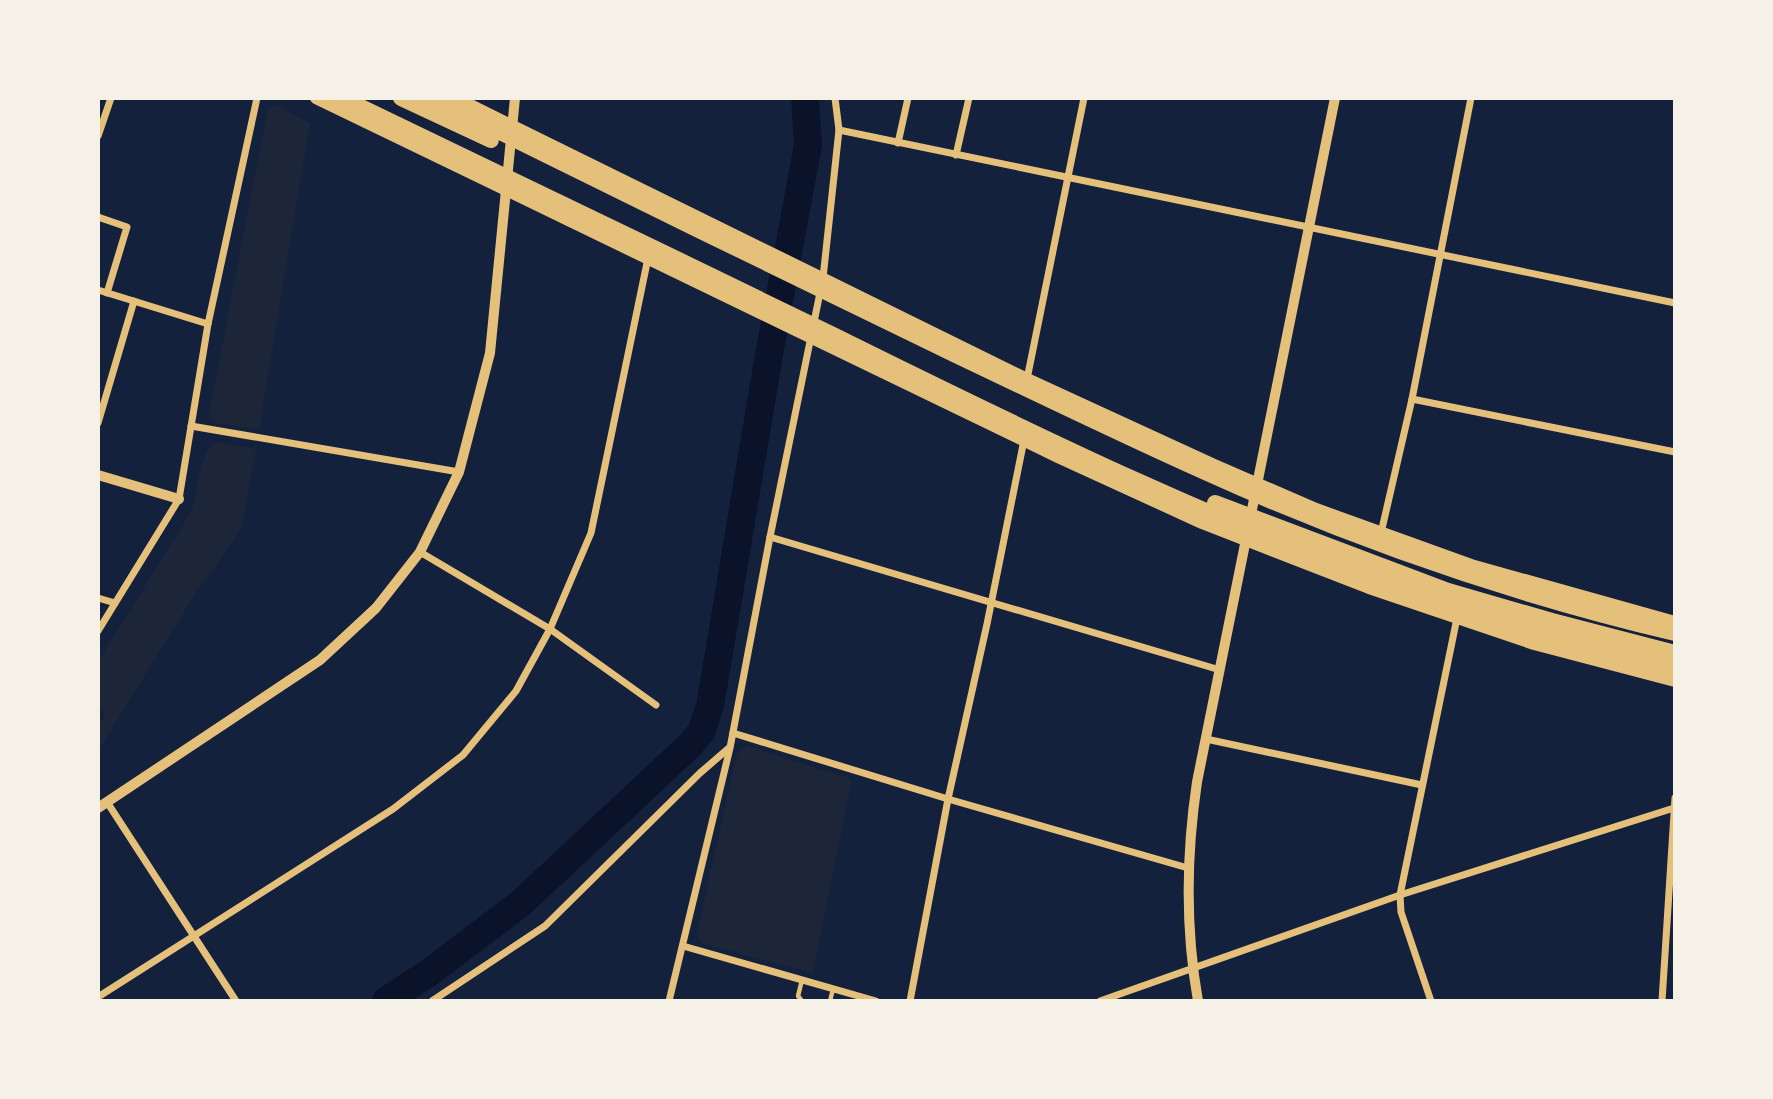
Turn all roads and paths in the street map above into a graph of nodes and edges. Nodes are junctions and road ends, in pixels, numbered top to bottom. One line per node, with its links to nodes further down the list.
1 (111, 98): 17 (street)
2 (257, 98): 32 (street)
3 (316, 98): 21 (main road)
4 (342, 98): 35 (highway)
5 (401, 98): 24 (highway)
6 (431, 98): 24 (highway)
7 (456, 98): 15 (main road)
8 (515, 98): 15 (street)
9 (835, 98): 16 (street)
10 (908, 98): 18 (street)
11 (969, 98): 19 (street)
12 (1084, 98): 20 (street)
13 (1335, 98): 23 (street)
14 (1471, 98): 25 (street)
15 (512, 125): 21 (street); 27 (main road)
16 (839, 130): 18 (street); 27 (street)
17 (98, 136)
18 (898, 143): 19 (street)
19 (956, 155): 20 (street)
20 (1068, 179): 23 (street); 34 (street)
21 (505, 191): 26 (main road); 41 (street)
22 (98, 217): 29 (street)
23 (1308, 228): 25 (street); 43 (street)
24 (730, 246): 56 (highway)
25 (1440, 254): 31 (street); 36 (street)
26 (648, 258): 33 (main road); 54 (street)
27 (823, 278): 33 (street); 34 (main road)
28 (98, 290): 29 (street)
29 (107, 293): 30 (street)
30 (134, 301): 32 (street); 37 (street)
31 (1675, 303)
32 (208, 324): 38 (street)
33 (810, 337): 39 (main road); 46 (street)
34 (1027, 379): 43 (main road)
35 (951, 393): 57 (highway); 58 (highway)
36 (1412, 399): 40 (street); 45 (street)
37 (98, 424)
38 (191, 426): 41 (street); 44 (street)
39 (1024, 440): 47 (main road); 51 (street)
40 (1675, 452)
41 (459, 472): 48 (street)
42 (98, 475): 44 (street)
43 (1257, 483): 45 (main road); 47 (street)
44 (179, 499): 50 (street)
45 (1381, 533): 53 (main road)
46 (770, 537): 51 (street); 62 (street)
47 (1246, 541): 52 (main road); 59 (street)
48 (420, 552): 54 (street); 68 (street)
49 (98, 598): 50 (street)
50 (115, 603): 55 (street)
51 (991, 603): 59 (street); 67 (street)
52 (1457, 618): 60 (main road); 65 (street)
53 (1675, 622)
54 (550, 629): 61 (street); 72 (street)
55 (98, 631)
56 (1675, 633)
57 (1675, 653)
58 (1675, 667)
59 (1220, 670): 63 (street)
60 (1675, 681)
61 (656, 705)
62 (733, 733): 64 (street); 67 (street)
63 (1206, 739): 65 (street); 70 (street)
64 (730, 748): 73 (street); 79 (street)
65 (1422, 785): 71 (street)
66 (1675, 798): 69 (street)
67 (948, 799): 70 (street); 84 (street)
68 (102, 805): 72 (street)
69 (1674, 808): 71 (street); 88 (street)
70 (1188, 868): 74 (street)
71 (1400, 895): 74 (street); 87 (street)
72 (192, 935): 77 (street); 78 (street)
73 (683, 946): 75 (street); 80 (street)
74 (1192, 967): 85 (street); 86 (street)
75 (802, 980): 76 (street); 81 (lane)
76 (832, 989): 82 (lane); 83 (street)
77 (98, 997)
78 (236, 1001)
79 (432, 1001)
80 (670, 1001)
81 (802, 1001)
82 (830, 1001)
83 (876, 1001)
84 (910, 1001)
85 (1100, 1001)
86 (1198, 1001)
87 (1431, 1001)
88 (1662, 1001)

